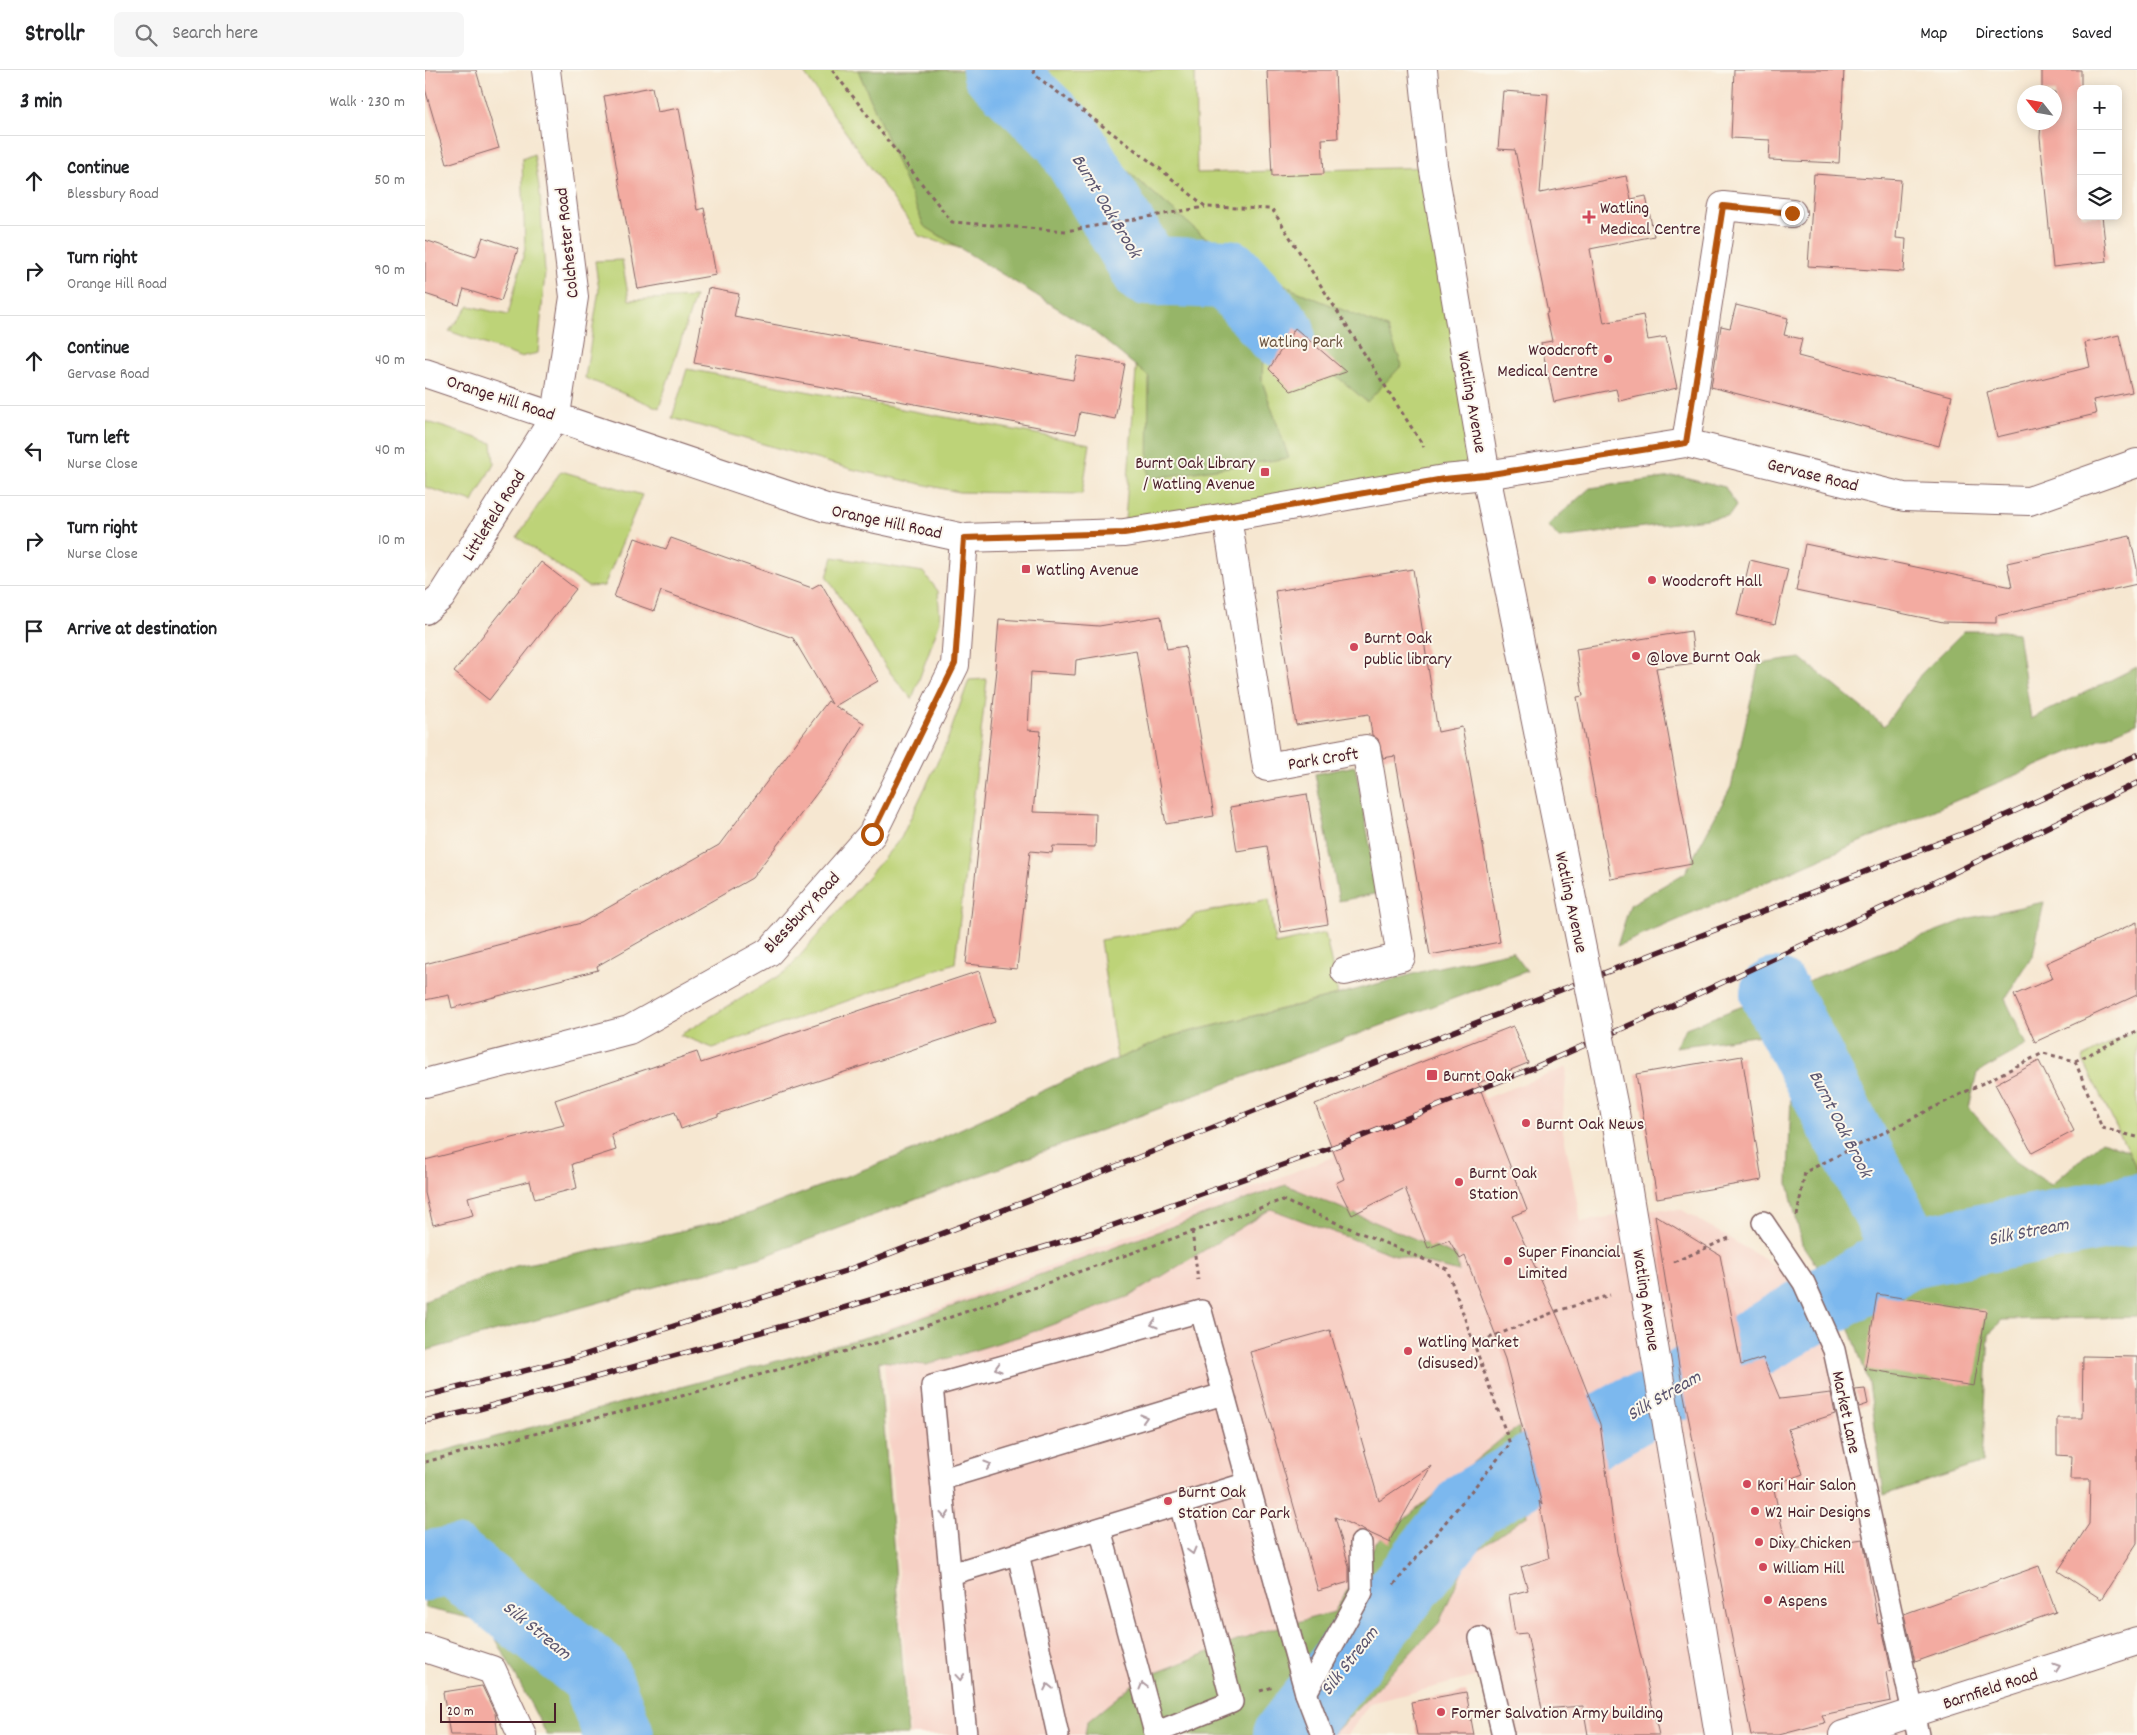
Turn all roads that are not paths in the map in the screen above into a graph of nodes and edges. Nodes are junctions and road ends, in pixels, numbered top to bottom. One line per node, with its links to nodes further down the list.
1 (546, 70): 5 (street, Colchester Road)
2 (1423, 70): 8 (street, Watling Avenue)
3 (1792, 213): 6 (street)
4 (425, 372): 5 (street, Orange Hill Road)
5 (555, 415): 10 (street, Orange Hill Road); 11 (street, Littlefield Road)
6 (1686, 443): 7 (street, Gervase Road); 8 (street, Gervase Road)
7 (2137, 463)
8 (1485, 475): 9 (street, Orange Hill Road); 33 (street, Watling Avenue, bridge)
9 (1227, 517): 10 (street, Orange Hill Road); 12 (street, Park Croft)
10 (964, 538): 13 (street, Blessbury Road)
11 (425, 610)
12 (1345, 971)
13 (425, 1083)
14 (1763, 1222): 27 (lane, Market Lane)
15 (1223, 1394): 16 (lane, one-way to 15); 16 (lane, one-way to 16); 17 (lane)
16 (941, 1479): 22 (lane, one-way to 22)
17 (1248, 1483): 18 (lane); 26 (lane)
18 (1180, 1504): 19 (lane); 19 (lane, one-way to 19)
19 (1100, 1529): 21 (lane)
20 (1361, 1543): 26 (lane)
21 (1018, 1553): 22 (lane); 30 (lane, one-way to 21)
22 (951, 1574): 29 (lane, one-way to 29)
23 (1480, 1638): 32 (lane)
24 (2137, 1641): 27 (street, Barnfield Road, one-way to 24)
25 (425, 1648): 28 (street)
26 (1304, 1685): 31 (lane)
27 (1916, 1724): 34 (street, Barnfield Road)
28 (521, 1735)
29 (966, 1735)
30 (1058, 1735)
31 (1322, 1735)
32 (1503, 1735)
33 (1719, 1735)
34 (1843, 1735)

